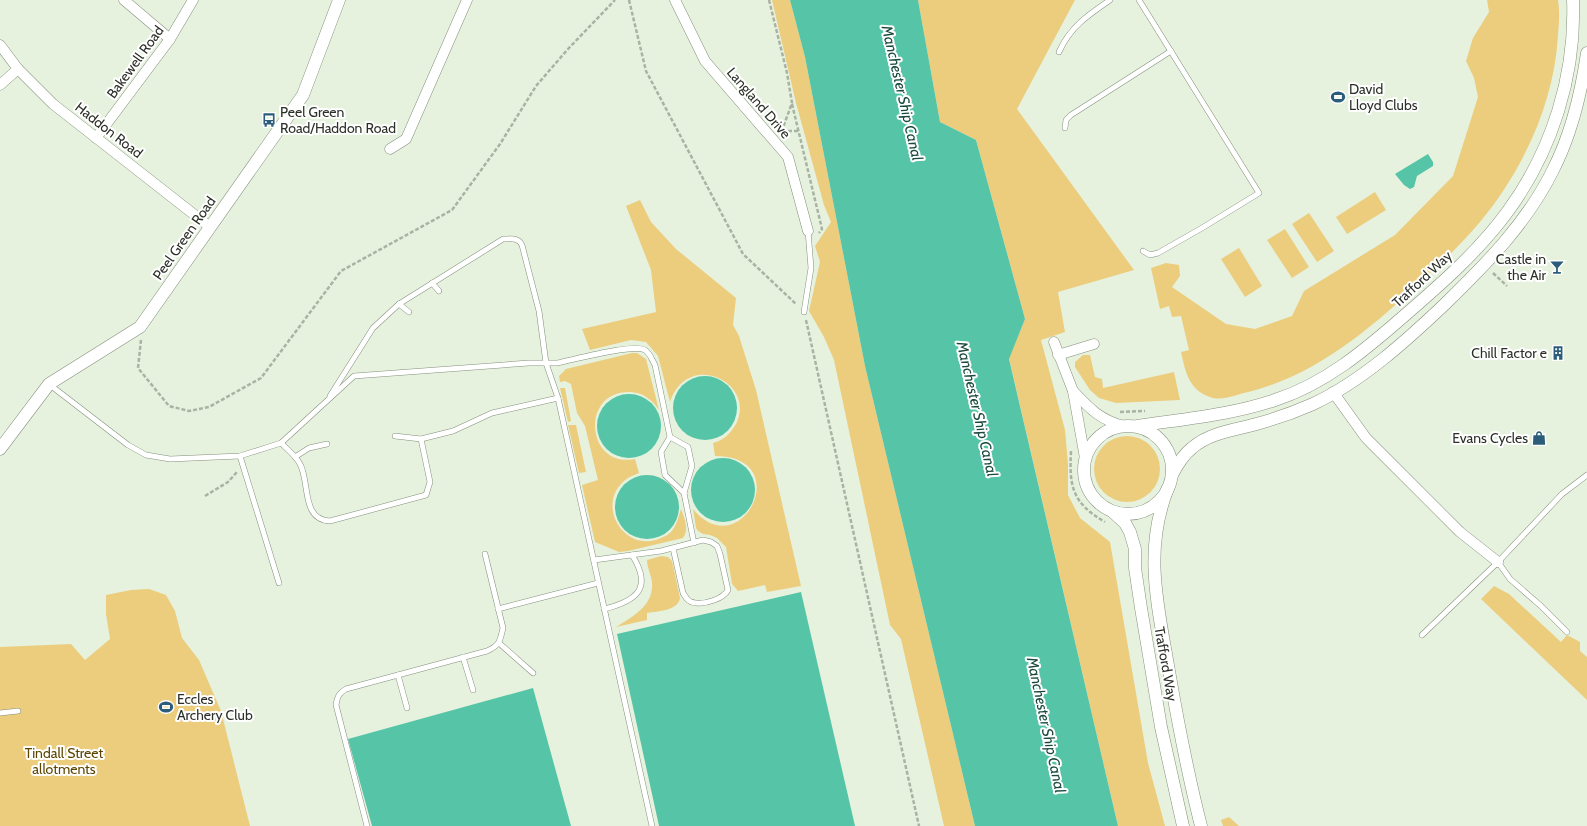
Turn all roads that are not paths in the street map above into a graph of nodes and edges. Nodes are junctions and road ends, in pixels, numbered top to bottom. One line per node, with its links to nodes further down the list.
1 (124, 0): 9 (street)
2 (193, 0): 9 (street, Bakewell Road)
3 (339, 0): 20 (street, Peel Green Road)
4 (467, 0): 19 (street)
5 (675, 0): 21 (street, Langland Drive)
6 (1110, 0): 12 (lane)
7 (1139, 0): 11 (lane)
8 (1573, 0): 38 (street, Trafford Way)
9 (170, 40): 18 (street, Bakewell Road)
10 (0, 45): 14 (street, Haddon Road)
11 (1171, 51): 17 (lane); 22 (lane)
12 (1059, 52)
13 (1587, 53): 16 (street)
14 (18, 69): 15 (street); 18 (street, Haddon Road)
15 (0, 85)
16 (1584, 93): 34 (street)
17 (1065, 128)
18 (96, 138): 20 (street, Haddon Road)
19 (390, 149)
20 (210, 227): 32 (street, Peel Green Road)
21 (808, 231): 27 (lane)
22 (1143, 251)
23 (432, 283): 24 (lane); 25 (lane); 31 (lane)
24 (439, 291)
25 (399, 304): 26 (lane); 36 (lane)
26 (409, 312)
27 (804, 312)
28 (1054, 342): 30 (street)
29 (1094, 344): 30 (street)
30 (1058, 354): 33 (street)
31 (546, 363): 35 (lane); 36 (lane); 40 (lane)
32 (49, 384): 44 (street, Peel Green Road); 45 (lane)
33 (1073, 391): 37 (street); 47 (street)
34 (1333, 392): 48 (street); 58 (street)
35 (558, 398): 41 (lane); 57 (lane)
36 (326, 402): 42 (lane)
37 (1124, 426): 38 (street); 47 (street)
38 (1137, 426): 48 (street)
39 (395, 436): 41 (lane)
40 (670, 437): 51 (lane); 51 (lane)
41 (421, 439): 46 (lane)
42 (281, 443): 45 (lane); 46 (lane)
43 (327, 444): 46 (lane)
44 (0, 449)
45 (240, 456): 59 (lane)
46 (295, 457)
47 (1085, 458): 52 (street)
48 (1172, 475): 50 (street)
49 (1587, 475): 58 (lane)
50 (1168, 488): 52 (street); 76 (street, Trafford Way)
51 (684, 493): 53 (lane)
52 (1113, 512): 75 (street, Trafford Way)
53 (694, 543): 54 (lane); 54 (lane)
54 (673, 548): 56 (lane)
55 (485, 554): 61 (lane)
56 (632, 555): 57 (lane); 62 (lane)
57 (594, 560): 60 (lane)
58 (1498, 562): 63 (lane); 64 (lane)
59 (279, 583)
60 (598, 583): 61 (lane); 62 (lane)
61 (498, 608): 65 (lane)
62 (604, 609): 74 (lane)
63 (1568, 632)
64 (1422, 635)
65 (499, 643): 66 (lane); 67 (lane)
66 (463, 657): 68 (lane); 69 (lane)
67 (533, 673)
68 (398, 675): 70 (lane); 73 (lane)
69 (472, 690)
70 (407, 708)
71 (18, 711): 72 (lane)
72 (0, 713)
73 (367, 826)
74 (652, 826)
75 (1183, 826)
76 (1201, 826)

